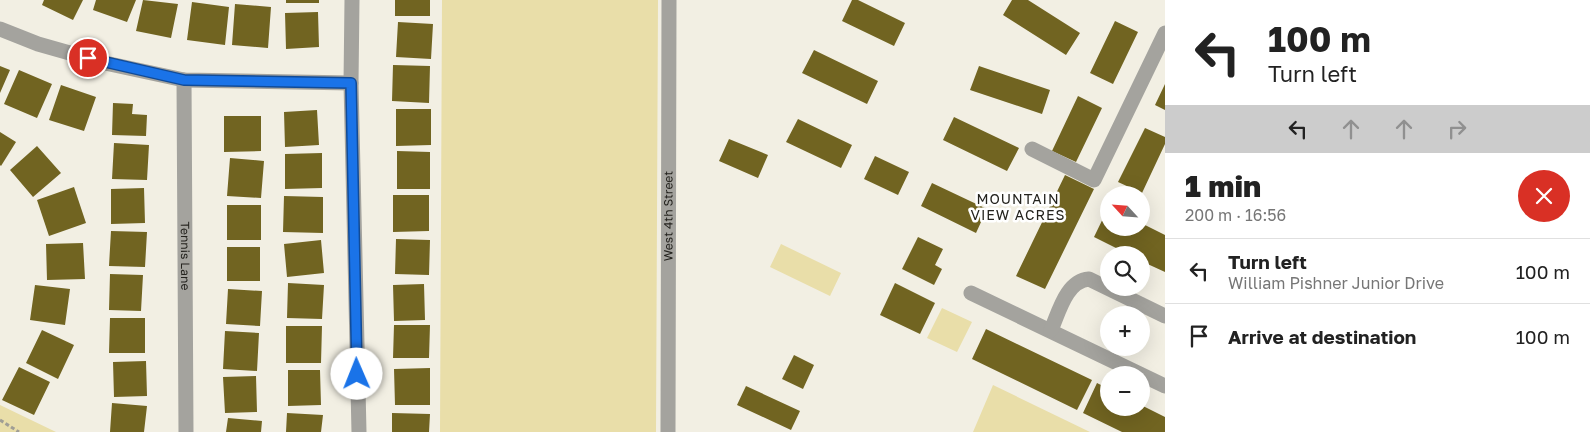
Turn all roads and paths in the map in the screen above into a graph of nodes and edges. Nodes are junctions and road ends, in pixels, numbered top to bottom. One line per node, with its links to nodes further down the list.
1 (352, 0): 6 (street)
2 (669, 0): 16 (street, West 4th Street)
3 (0, 29): 5 (street)
4 (1164, 32): 7 (street)
5 (184, 80): 6 (street); 14 (street, Tennis Lane)
6 (351, 83): 15 (street)
7 (1032, 149)
8 (971, 293): 10 (street)
9 (1165, 316): 10 (street)
10 (1051, 330): 11 (street)
11 (1165, 386)
12 (0, 420): 13 (path)
13 (19, 432)
14 (186, 432)
15 (359, 432)
16 (668, 432)

